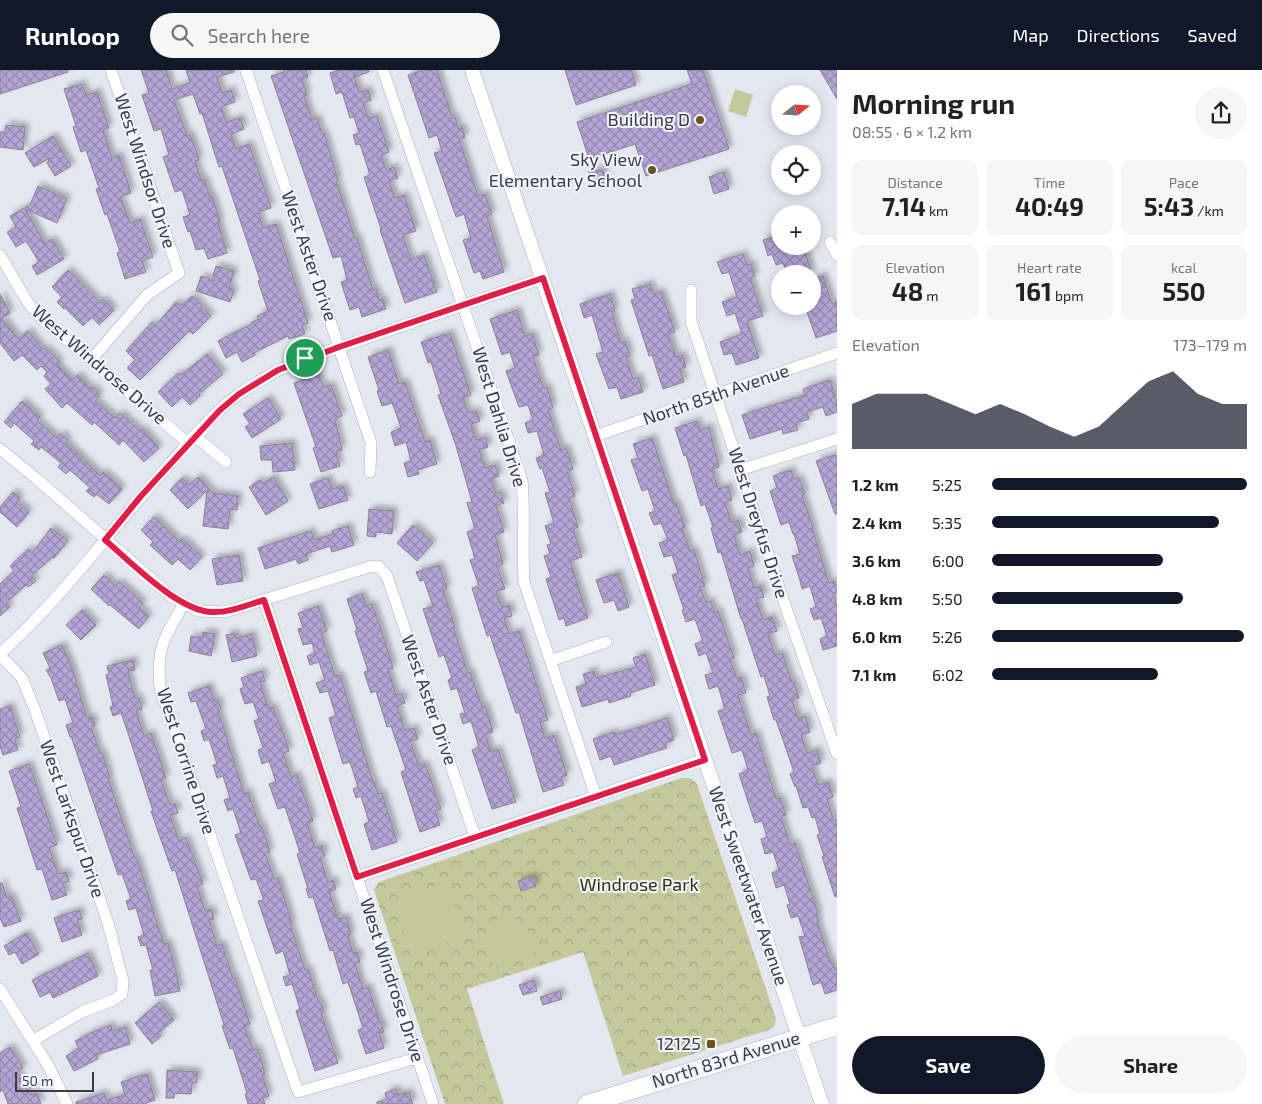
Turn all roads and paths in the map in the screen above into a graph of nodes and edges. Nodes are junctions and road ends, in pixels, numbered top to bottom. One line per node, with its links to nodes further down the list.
1 (111, 70): 13 (street, West Windsor Drive)
2 (246, 70): 11 (street, West Aster Drive)
3 (383, 70): 10 (street, West Dahlia Drive)
4 (472, 70): 8 (street, West Sweetwater Avenue)
5 (830, 242): 7 (street)
6 (0, 255): 13 (street, West Windrose Drive)
7 (837, 255)
8 (543, 278): 10 (street); 15 (street, West Sweetwater Avenue)
9 (691, 290): 14 (street, West Dreyfus Drive)
10 (464, 306): 11 (street); 27 (street, West Dahlia Drive)
11 (339, 347): 17 (street); 21 (street, West Aster Drive)
12 (837, 353): 14 (street, North 85th Avenue)
13 (92, 360): 17 (street, West Windrose Drive)
14 (715, 395): 15 (street, North 85th Avenue); 20 (street, West Dreyfus Drive)
15 (595, 436): 29 (street, West Sweetwater Avenue)
16 (837, 439): 20 (street)
17 (192, 440): 19 (street, West Windrose Drive); 22 (street)
18 (0, 449): 22 (street)
19 (226, 462)
20 (740, 470): 28 (street, West Dreyfus Drive)
21 (370, 472)
22 (105, 540): 24 (street); 26 (street)
23 (264, 600): 24 (street); 31 (street, West Aster Drive); 32 (street, West Windrose Drive)
24 (184, 604): 37 (street, West Corrine Drive)
25 (606, 642): 27 (street)
26 (0, 654): 36 (street, West Larkspur Drive)
27 (550, 662): 30 (street, West Dahlia Drive)
28 (837, 754)
29 (705, 760): 30 (street); 35 (street, West Sweetwater Avenue)
30 (596, 797): 31 (street)
31 (475, 838): 32 (street)
32 (357, 877): 37 (street, West Windrose Drive)
33 (0, 989): 36 (street)
34 (837, 1026): 35 (main road, North 83rd Avenue)
35 (799, 1038): 40 (main road, North 83rd Avenue); 41 (street, West Sweetwater Avenue)
36 (34, 1040): 38 (street)
37 (417, 1058): 39 (street, West Windrose Drive)
38 (68, 1104)
39 (432, 1104)
40 (587, 1104)
41 (822, 1104)

